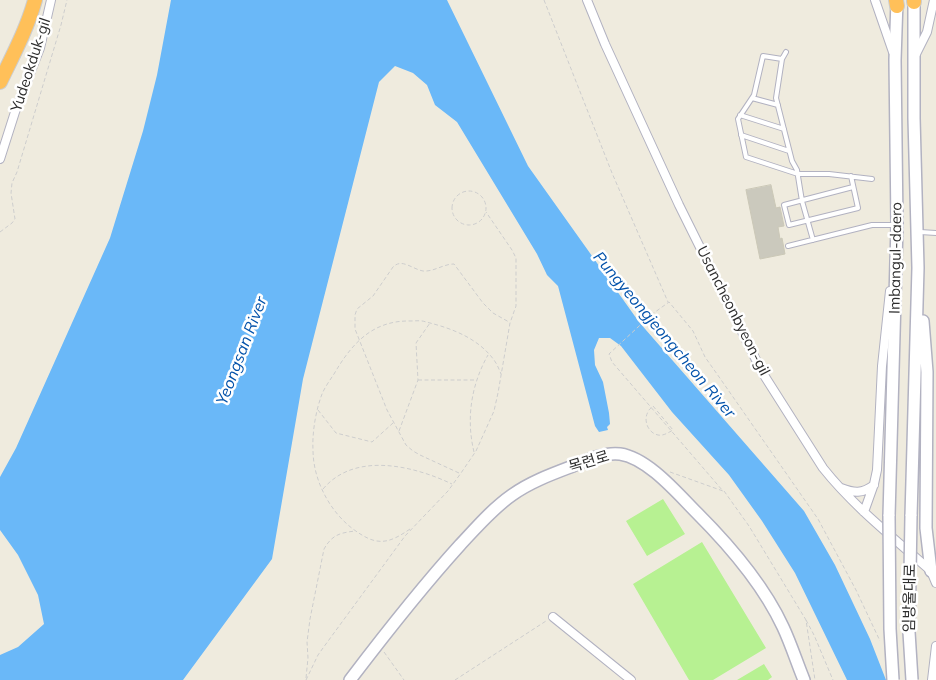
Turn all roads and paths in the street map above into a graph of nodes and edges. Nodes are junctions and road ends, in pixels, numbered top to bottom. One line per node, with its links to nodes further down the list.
1 (27, 0): 15 (highway)
2 (35, 0): 16 (highway)
3 (51, 0): 23 (street, Yudeokduk-gil)
4 (68, 0): 32 (path)
5 (544, 0): 38 (path)
6 (587, 0): 56 (street, Usancheonbyeon-gil)
7 (875, 0): 14 (street)
8 (934, 0): 12 (street)
9 (914, 1): 12 (main road, Imbangul-daero)
10 (896, 2): 14 (main road, Imbangul-daero)
11 (786, 52): 13 (lane)
12 (914, 58): 33 (main road, Imbangul-daero)
13 (782, 59): 17 (lane); 18 (lane)
14 (895, 60): 31 (main road, Imbangul-daero)
15 (0, 62)
16 (0, 82)
17 (752, 98): 18 (lane); 19 (lane)
18 (778, 104): 20 (lane)
19 (740, 115): 20 (lane); 21 (lane)
20 (784, 129): 22 (lane)
21 (741, 135): 22 (lane); 24 (lane)
22 (789, 151): 24 (lane)
23 (0, 158)
24 (798, 174): 25 (lane); 28 (lane)
25 (851, 176): 26 (lane); 27 (lane)
26 (872, 179)
27 (853, 187): 28 (lane); 30 (lane)
28 (802, 201): 30 (lane); 30 (lane)
29 (486, 212): 29 (path); 40 (path)
30 (807, 220): 35 (lane)
31 (897, 229): 35 (lane); 55 (street); 78 (main road, Imbangul-daero, bridge)
32 (0, 232)
33 (918, 232): 34 (lane); 37 (main road, Imbangul-daero)
34 (936, 233)
35 (813, 240): 36 (lane)
36 (788, 246)
37 (918, 268): 60 (main road, Imbangul-daero); 63 (main road)
38 (669, 302): 46 (path); 68 (path)
39 (430, 323): 41 (path); 42 (path); 44 (path)
40 (510, 323): 41 (path); 43 (path)
41 (360, 340): 47 (path); 48 (path)
42 (488, 354): 43 (path); 45 (path)
43 (502, 374): 51 (path)
44 (418, 380): 45 (path); 50 (path)
45 (477, 380): 51 (path)
46 (651, 408): 49 (path); 49 (path)
47 (318, 410): 48 (path); 57 (path)
48 (394, 422): 50 (path)
49 (672, 431): 58 (path)
50 (399, 432): 53 (path)
51 (474, 454): 53 (path)
52 (668, 471): 58 (path)
53 (461, 473): 54 (path)
54 (453, 484): 57 (path); 61 (path)
55 (874, 485): 56 (street); 59 (street)
56 (840, 488): 59 (street, Usancheonbyeon-gil)
57 (323, 490): 62 (path)
58 (723, 491): 66 (path)
59 (864, 512): 63 (street, Usancheonbyeon-gil)
60 (911, 516): 79 (main road, 임방울대로, bridge)
61 (412, 528): 62 (path); 70 (path)
62 (355, 531): 70 (path)
63 (931, 571): 64 (street, Usancheonbyeon-gil)
64 (936, 583)
65 (553, 617): 73 (path); 74 (street)
66 (806, 620): 76 (path); 77 (path)
67 (378, 643): 71 (main road, 목련로); 72 (path); 75 (main road, 목련로)
68 (882, 644)
69 (936, 646): 80 (street)
70 (306, 680)
71 (350, 680)
72 (404, 680)
73 (455, 680)
74 (630, 680)
75 (804, 680)
76 (815, 680)
77 (834, 680)
78 (893, 680)
79 (912, 680)
80 (932, 680)

